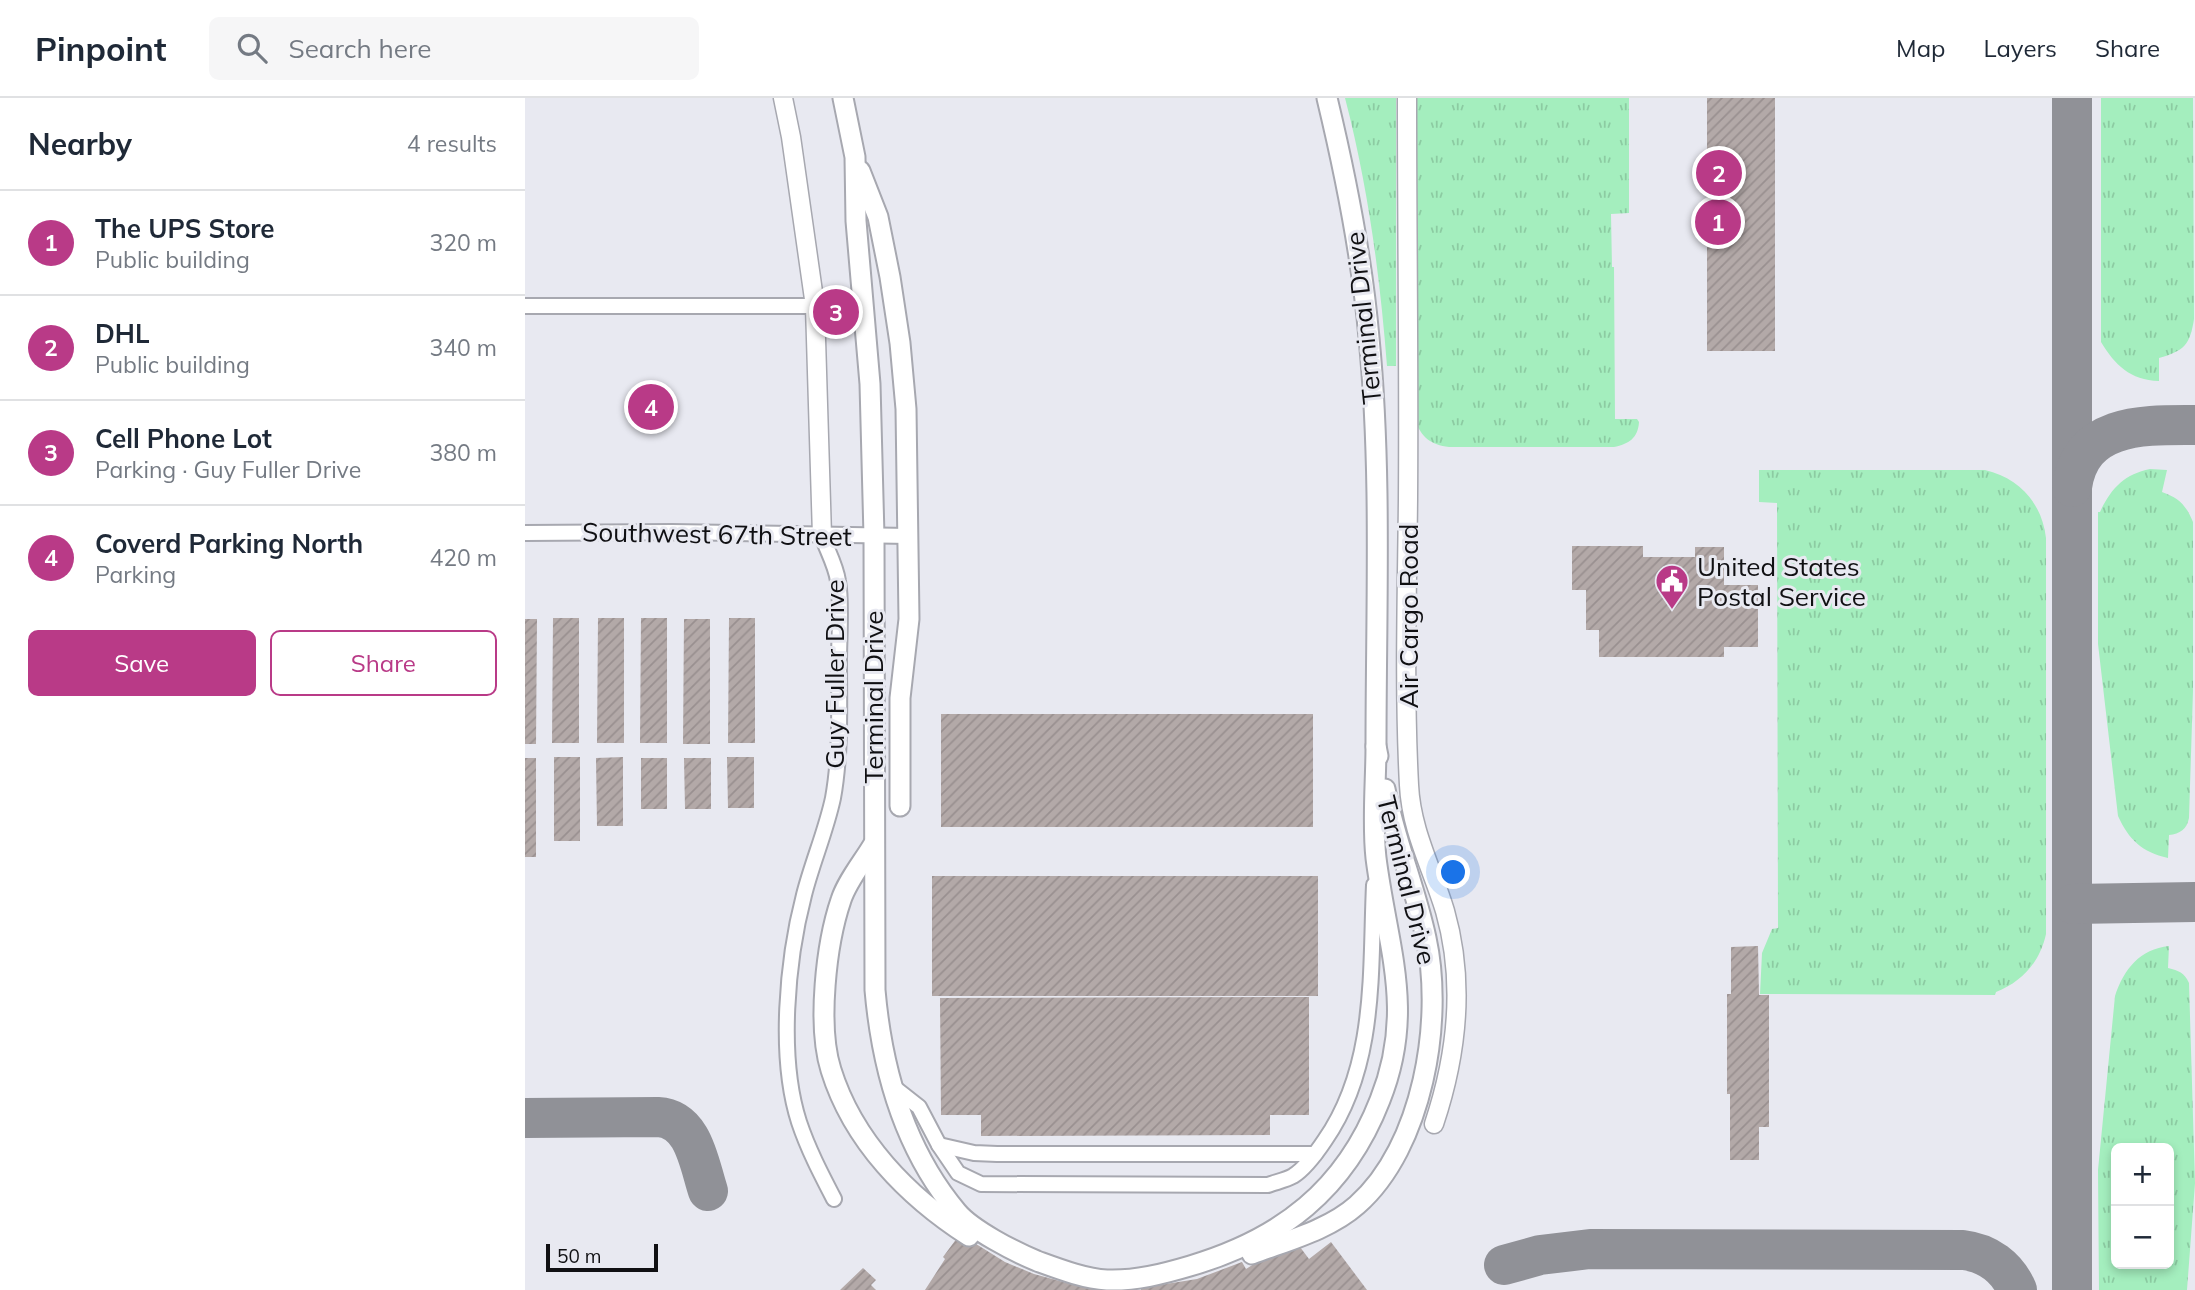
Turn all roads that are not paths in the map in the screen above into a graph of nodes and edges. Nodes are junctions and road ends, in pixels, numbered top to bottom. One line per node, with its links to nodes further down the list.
1 (783, 98): 7 (street, Guy Fuller Drive)
2 (843, 98): 5 (main road, Terminal Drive)
3 (1327, 98): 14 (main road, Terminal Drive)
4 (1407, 98): 19 (street, Air Cargo Road)
5 (855, 157): 10 (main road, Terminal Drive); 11 (main road)
6 (525, 306): 7 (street)
7 (815, 306): 9 (street, Guy Fuller Drive)
8 (525, 533): 9 (street, Southwest 67th Street)
9 (822, 536): 10 (street, Southwest 67th Street); 22 (street, Guy Fuller Drive)
10 (874, 536): 11 (street, Southwest 67th Street); 13 (main road, Terminal Drive)
11 (909, 536): 12 (main road)
12 (900, 739): 13 (main road); 15 (main road)
13 (873, 740): 16 (main road, Terminal Drive)
14 (1376, 746): 16 (main road, Terminal Drive); 17 (main road)
15 (900, 806)
16 (874, 844): 18 (main road)
17 (1376, 855): 18 (main road); 21 (street)
18 (890, 1084): 20 (street)
19 (1434, 1124)
20 (939, 1145): 21 (street); 21 (street)
21 (1315, 1154)
22 (834, 1199)

